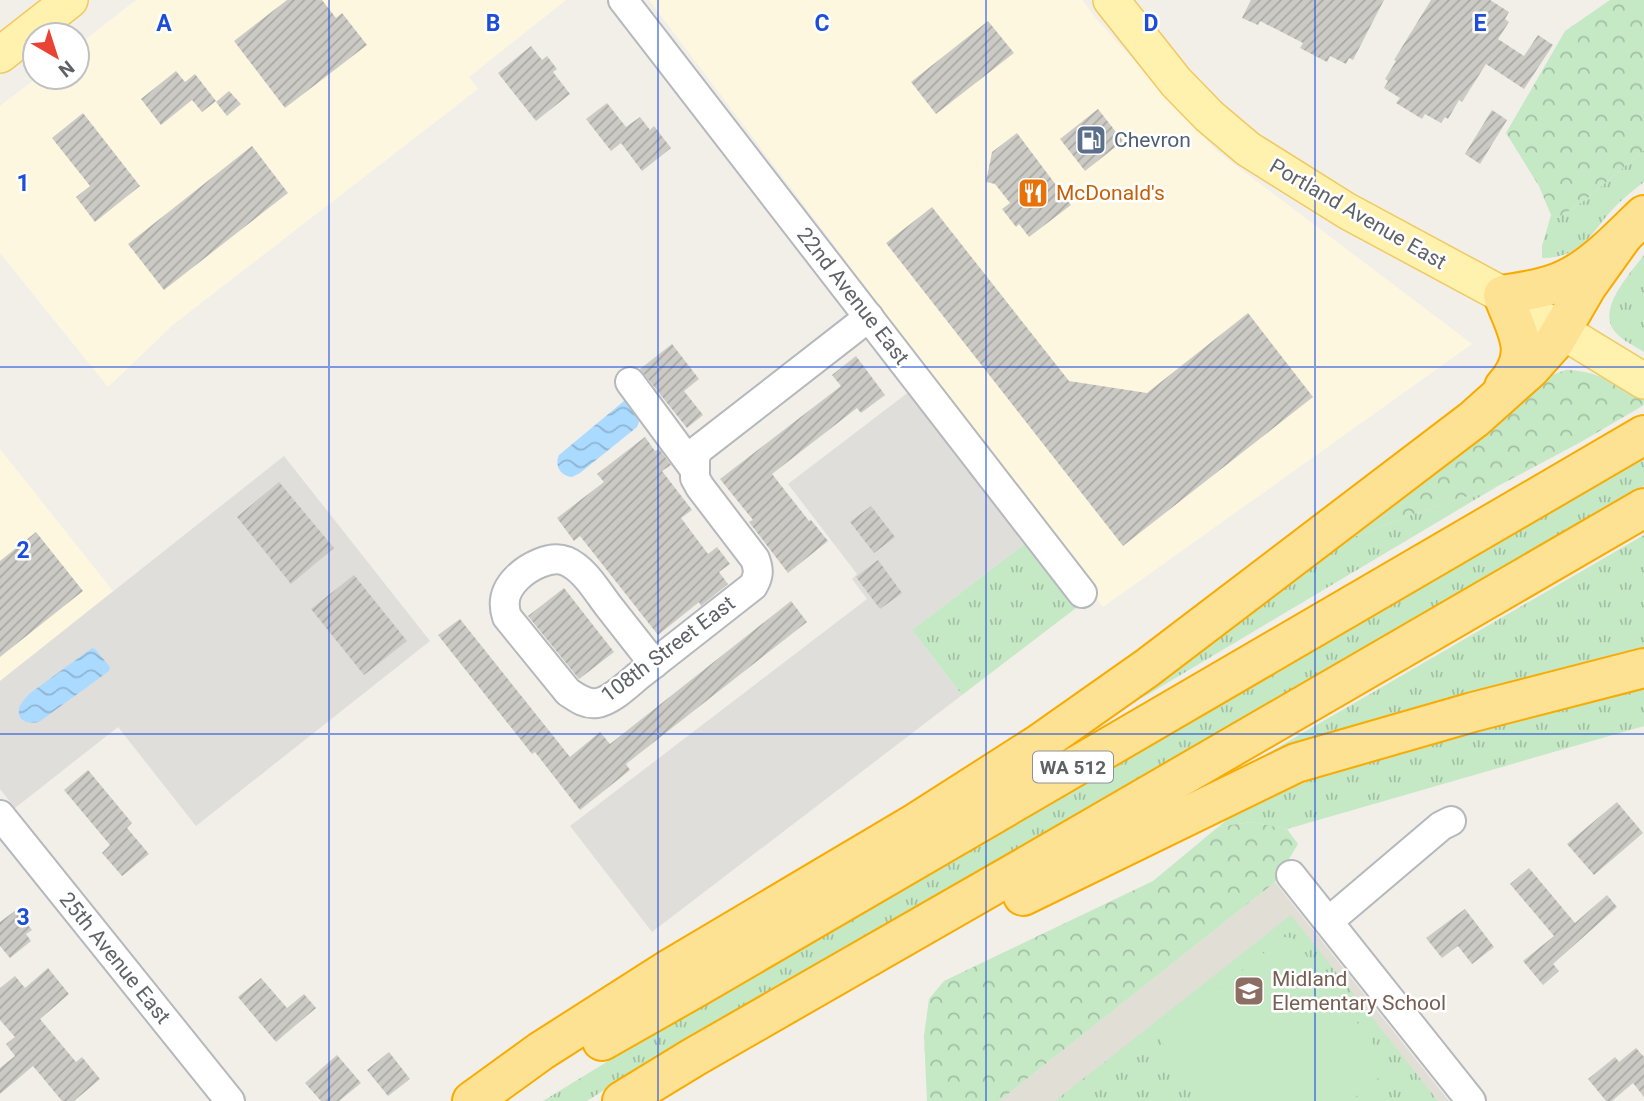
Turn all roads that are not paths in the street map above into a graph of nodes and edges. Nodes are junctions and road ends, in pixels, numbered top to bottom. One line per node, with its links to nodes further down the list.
1 (70, 0): 4 (main road)
2 (623, 0): 7 (street, 22nd Avenue East)
3 (1111, 0): 6 (main road, Portland Avenue East)
4 (0, 55)
5 (1633, 226): 6 (highway); 8 (highway)
6 (1503, 295): 8 (main road, Portland Avenue East); 11 (highway)
7 (869, 317): 13 (street); 15 (street, 22nd Avenue East)
8 (1562, 331): 9 (main road, Portland Avenue East); 11 (highway)
9 (1644, 381)
10 (630, 382): 13 (street)
11 (1474, 419): 24 (highway)
12 (1644, 435): 25 (highway, WA 512)
13 (695, 470): 16 (street, 108th Street East)
14 (1644, 508): 22 (highway, WA 512)
15 (1082, 593)
16 (654, 664): 16 (street, 108th Street East)
17 (1644, 668): 22 (highway)
18 (0, 815): 23 (street, 25th Avenue East)
19 (1451, 821): 21 (street)
20 (1291, 875): 21 (street)
21 (1329, 921): 27 (street)
22 (694, 1056): 26 (highway, WA 512)
23 (230, 1101)
24 (472, 1101)
25 (503, 1101)
26 (622, 1101)
27 (1471, 1101)

